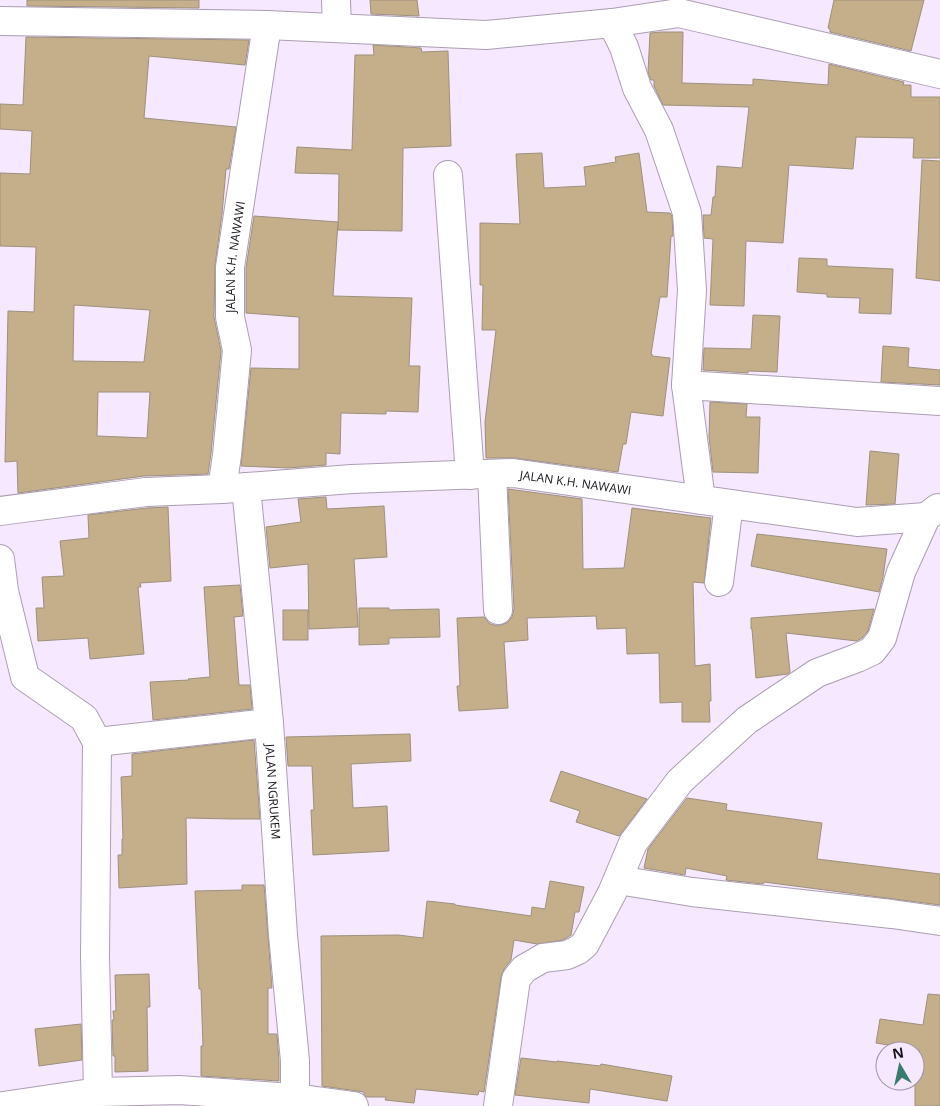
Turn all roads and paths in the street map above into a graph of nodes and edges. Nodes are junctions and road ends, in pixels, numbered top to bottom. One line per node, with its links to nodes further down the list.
1 (336, 0): 7 (street)
2 (680, 6): 5 (street); 8 (street)
3 (93, 11): 4 (street); 6 (street)
4 (0, 21)
5 (612, 23): 7 (street); 10 (street)
6 (267, 25): 7 (street); 13 (street, JALAN K.H. NAWAWI)
7 (337, 28)
8 (940, 74)
9 (448, 175): 12 (street)
10 (686, 385): 11 (street); 14 (street)
11 (940, 401)
12 (481, 474): 13 (street, JALAN K.H. NAWAWI); 14 (street, JALAN K.H. NAWAWI); 21 (street)
13 (234, 488): 16 (street, JALAN K.H. NAWAWI); 22 (street, JALAN NGRUKEM)
14 (701, 500): 15 (street, JALAN K.H. NAWAWI)
15 (729, 504): 17 (street, JALAN K.H. NAWAWI); 19 (street)
16 (0, 511)
17 (933, 511): 24 (street)
18 (0, 559): 20 (street)
19 (719, 582)
20 (2, 591): 23 (street)
21 (498, 610)
22 (269, 723): 23 (street); 27 (street, JALAN NGRUKEM)
23 (97, 742): 26 (street)
24 (618, 880): 25 (street); 30 (street)
25 (940, 921)
26 (98, 1092): 27 (street); 28 (street)
27 (294, 1098): 29 (street)
28 (3, 1106)
29 (354, 1106)
30 (498, 1106)

